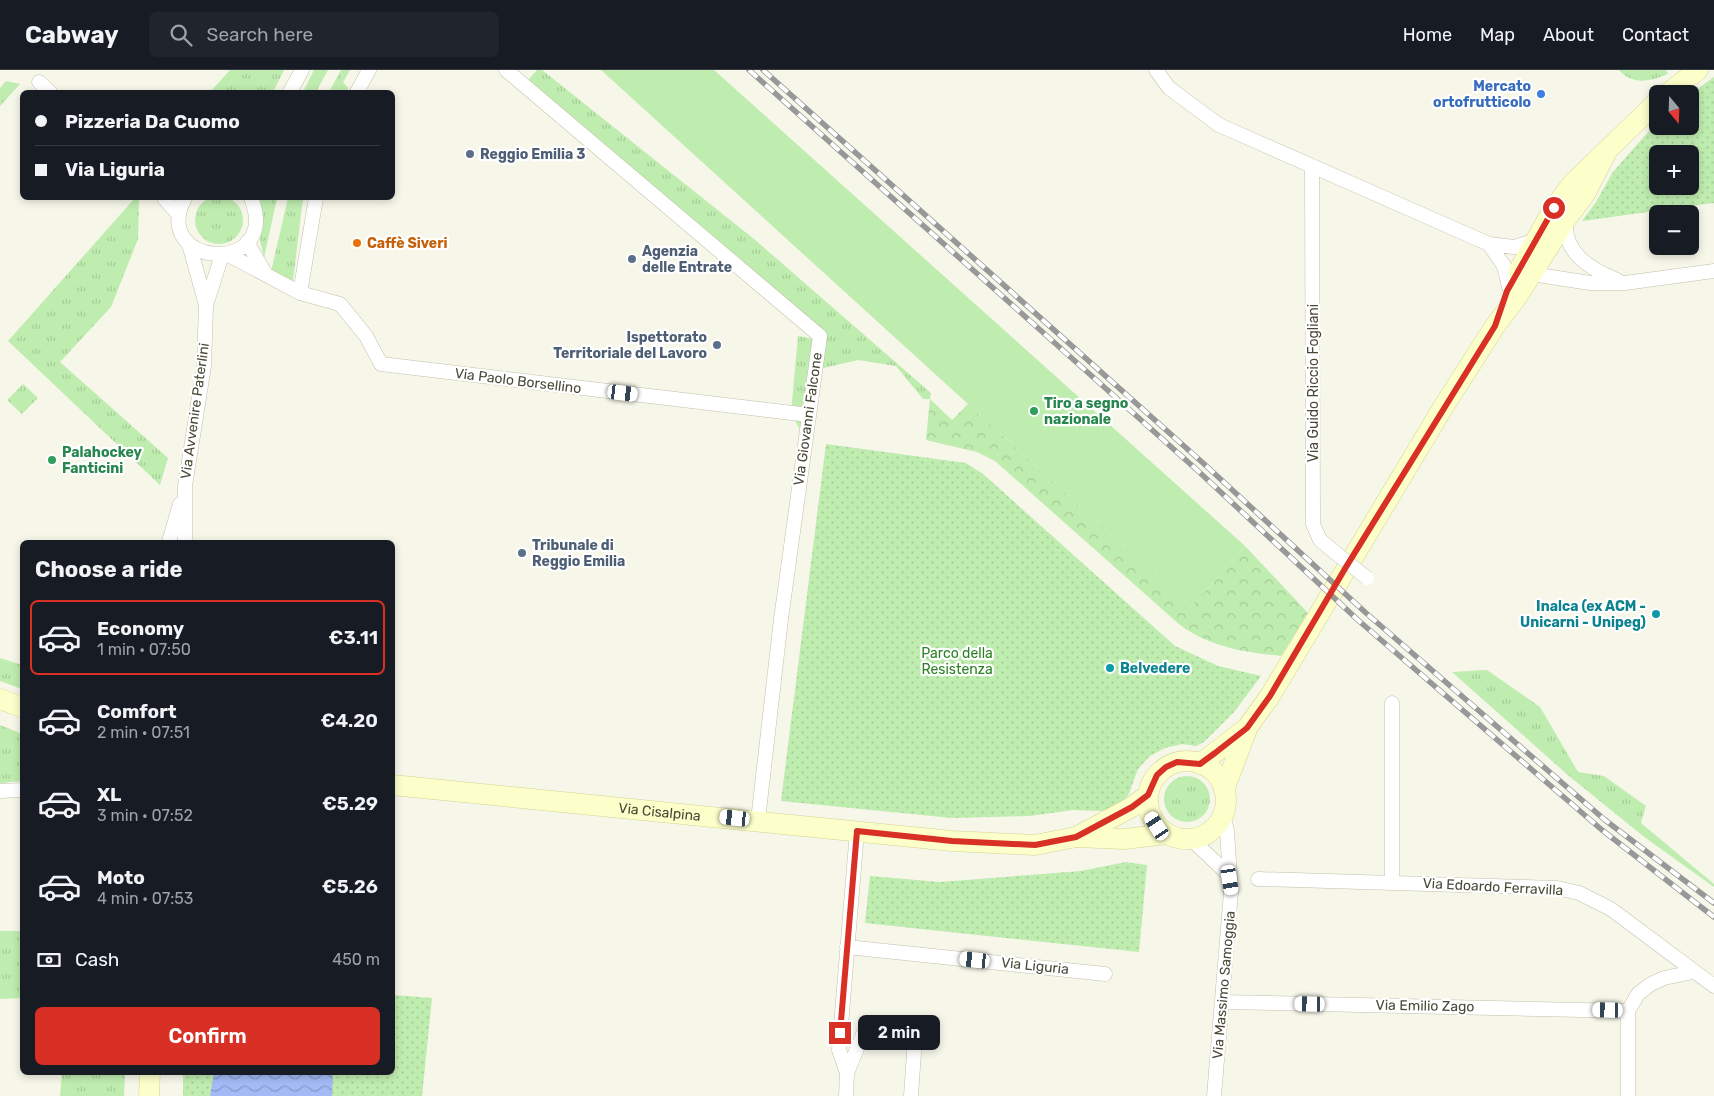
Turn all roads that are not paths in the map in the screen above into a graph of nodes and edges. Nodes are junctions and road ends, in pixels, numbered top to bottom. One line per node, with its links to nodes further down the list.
1 (302, 70): 9 (street)
2 (369, 70): 10 (street)
3 (506, 70): 33 (street, Via Giovanni Falcone)
4 (1156, 70): 13 (street)
5 (1698, 70): 7 (main road)
6 (39, 82): 8 (street)
7 (1679, 85)
8 (48, 90)
9 (291, 90)
10 (358, 90)
11 (1649, 110): 12 (main road)
12 (1607, 151): 19 (main road); 20 (main road)
13 (1312, 166): 23 (street); 37 (street, Via Guido Riccio Fogliani, bridge)
14 (166, 200): 18 (street, Via Avvenire Paterlini)
15 (184, 200): 18 (street)
16 (252, 200): 21 (street)
17 (316, 200): 30 (street)
18 (179, 215): 22 (street, Via Avvenire Paterlini)
19 (1567, 218): 27 (main road); 28 (street)
20 (1536, 240): 23 (street); 29 (main road)
21 (246, 242): 24 (street); 26 (street)
22 (189, 244): 24 (street); 31 (street, Via Avvenire Paterlini)
23 (1489, 244): 29 (street)
24 (224, 255): 26 (street, Via Paolo Borsellino); 31 (street, Via Avvenire Paterlini)
25 (1714, 271): 28 (street)
26 (265, 274): 30 (street, Via Paolo Borsellino)
27 (1532, 274): 28 (street); 32 (main road)
28 (1624, 283)
29 (1509, 287): 32 (main road)
30 (300, 292): 33 (street, Via Paolo Borsellino)
31 (206, 305): 34 (street, Via Avvenire Paterlini)
32 (1495, 326): 41 (main road)
33 (809, 415): 49 (street, Via Giovanni Falcone)
34 (185, 486): 35 (street, Via Avvenire Paterlini); 36 (street, Via Avvenire Paterlini)
35 (170, 540)
36 (184, 540)
37 (1367, 578)
38 (0, 699): 40 (main road)
39 (1392, 703): 56 (street)
40 (20, 706)
41 (1247, 728): 42 (main road); 45 (main road)
42 (1200, 764): 45 (main road); 47 (main road, Via Cisalpina)
43 (395, 785): 49 (main road, Via Cisalpina)
44 (20, 790): 46 (street)
45 (1224, 790): 48 (main road)
46 (0, 791)
47 (1148, 795): 51 (main road); 52 (main road, Via Cisalpina)
48 (1223, 815): 53 (main road); 54 (street, Via Massimo Samoggia)
49 (758, 820): 50 (main road, Via Cisalpina)
50 (857, 831): 52 (main road, Via Cisalpina); 57 (street)
51 (1166, 834): 52 (main road, Via Cisalpina); 53 (main road, Via Cisalpina)
52 (1076, 837)
53 (1191, 839): 54 (street)
54 (1229, 875): 61 (street, Via Massimo Samoggia)
55 (1258, 879): 56 (street, Via Edoardo Ferravilla)
56 (1392, 883): 58 (street, Via Edoardo Ferravilla)
57 (847, 947): 59 (street, Via Liguria); 63 (street)
58 (1693, 972): 60 (street, Via Edoardo Ferravilla); 62 (street)
59 (1105, 974)
60 (1714, 986)
61 (1222, 1002): 62 (street, Via Emilio Zago); 68 (street, Via Massimo Samoggia)
62 (1628, 1011): 69 (street)
63 (847, 1073): 66 (street); 67 (street)
64 (150, 1075): 65 (main road)
65 (149, 1096)
66 (846, 1096)
67 (911, 1096)
68 (1214, 1096)
69 (1628, 1096)

